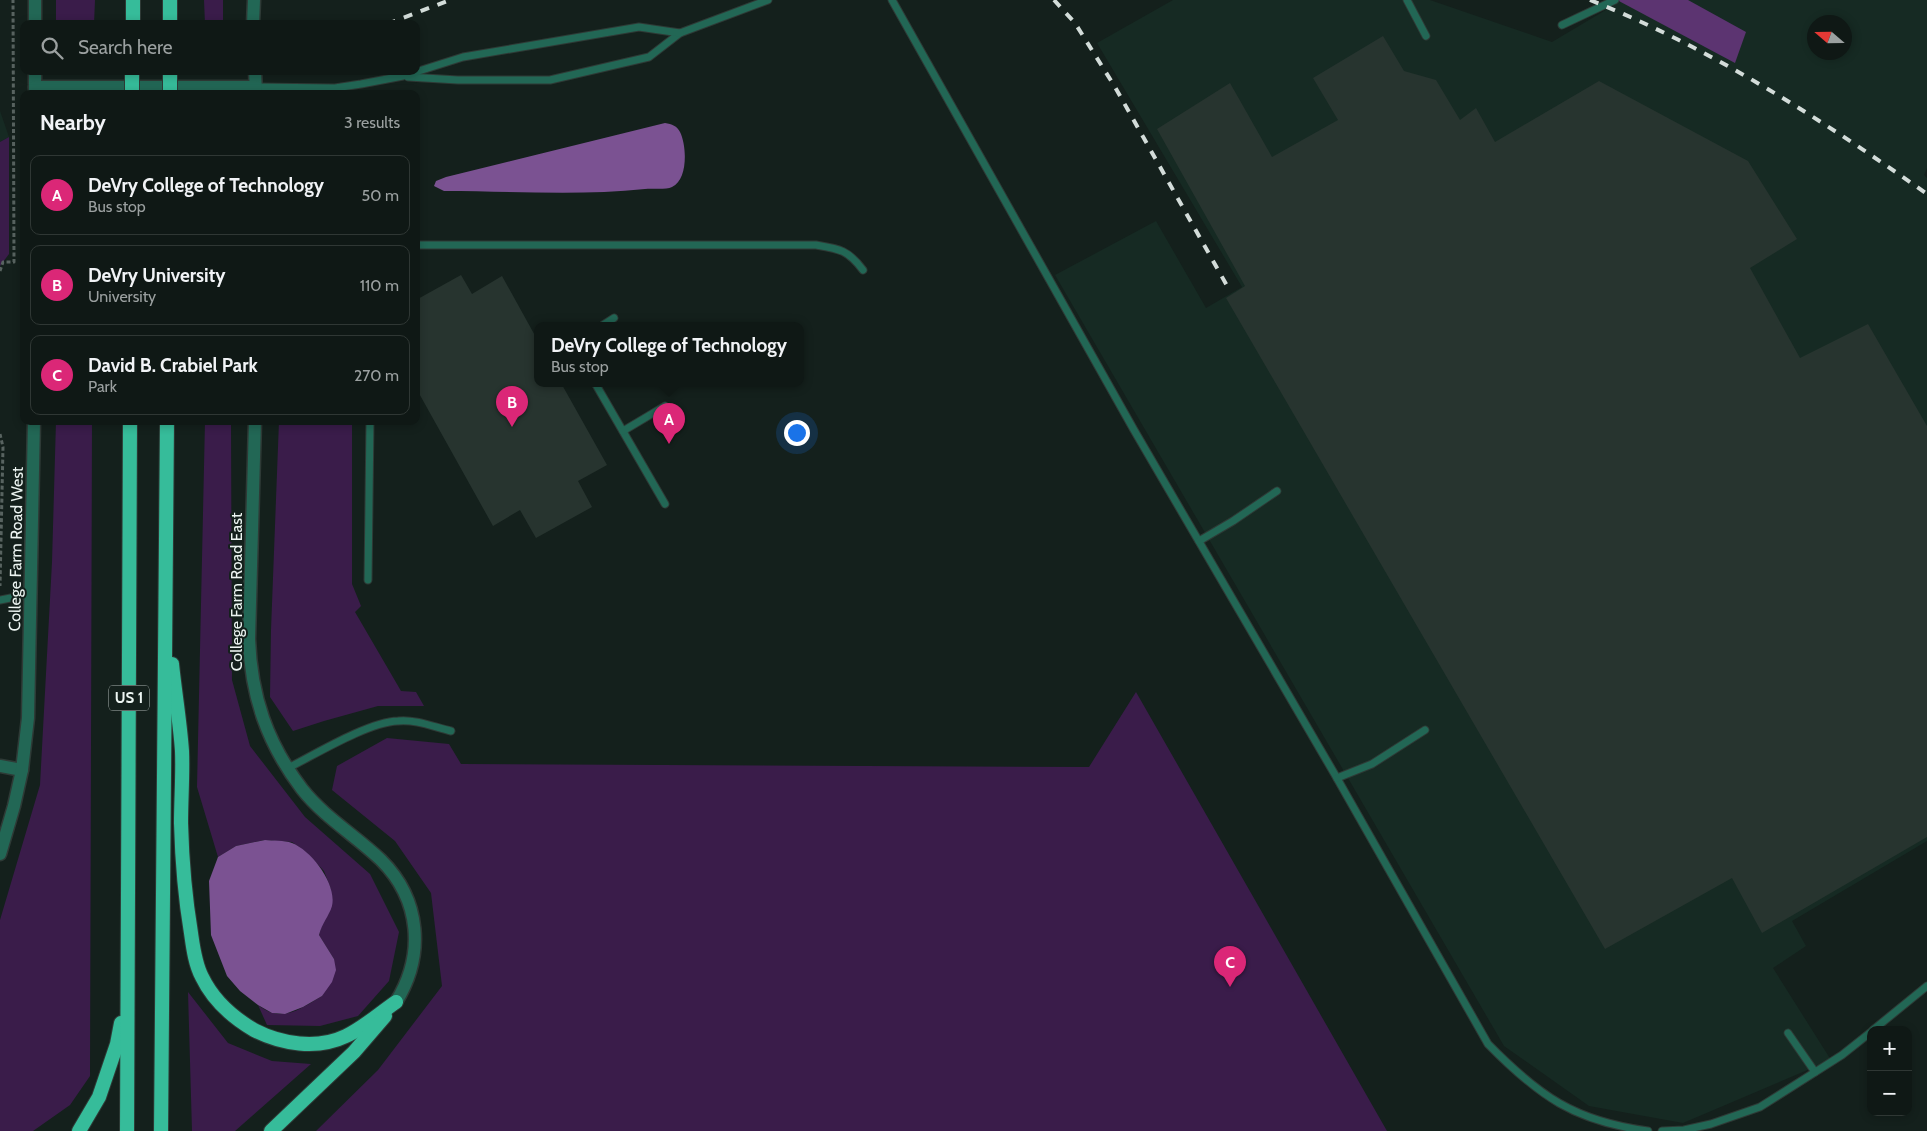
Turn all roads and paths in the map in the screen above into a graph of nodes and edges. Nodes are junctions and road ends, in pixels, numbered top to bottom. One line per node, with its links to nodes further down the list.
1 (13, 0): 30 (path)
2 (35, 0): 10 (street)
3 (132, 0): 11 (highway)
4 (170, 0): 12 (highway)
5 (254, 0): 13 (street)
6 (768, 0): 15 (lane)
7 (892, 0): 44 (lane)
8 (1407, 0): 16 (lane)
9 (1615, 0): 14 (lane)
10 (35, 20)
11 (133, 20)
12 (170, 20)
13 (253, 20)
14 (1562, 25)
15 (680, 33): 17 (lane); 23 (lane)
16 (1426, 36)
17 (420, 71)
18 (36, 75): 24 (street)
19 (132, 75): 25 (highway, bridge)
20 (170, 75): 26 (highway, bridge)
21 (255, 75): 27 (street)
22 (406, 75): 23 (lane)
23 (403, 76): 27 (lane)
24 (36, 90)
25 (132, 90)
26 (170, 90)
27 (256, 90)
28 (420, 245): 29 (lane)
29 (863, 270)
30 (0, 271)
31 (614, 318): 32 (lane)
32 (608, 322)
33 (597, 387): 40 (lane)
34 (665, 406): 40 (lane)
35 (34, 425): 47 (street, College Farm Road West)
36 (130, 425): 57 (highway, US 1)
37 (167, 425): 49 (highway, US 1)
38 (255, 425): 53 (street, College Farm Road East)
39 (370, 425): 45 (lane)
40 (623, 431): 43 (lane)
41 (0, 434): 46 (path)
42 (1277, 491): 44 (lane)
43 (665, 504)
44 (1199, 541): 55 (lane)
45 (368, 580)
46 (0, 586)
47 (31, 594): 48 (lane); 54 (street, College Farm Road West)
48 (0, 600)
49 (165, 606): 59 (highway); 66 (highway, US 1)
50 (1425, 730): 55 (lane)
51 (451, 731): 53 (lane)
52 (0, 766): 54 (street)
53 (288, 768): 59 (street, College Farm Road East)
54 (22, 770): 56 (street, College Farm Road West)
55 (1337, 778): 68 (lane)
56 (0, 854)
57 (128, 976): 64 (highway); 65 (highway, US 1)
58 (1927, 986): 60 (lane)
59 (396, 1002): 67 (highway)
60 (1878, 1026)
61 (1788, 1033): 63 (lane)
62 (1867, 1035): 63 (lane)
63 (1815, 1072): 69 (lane)
64 (78, 1131)
65 (127, 1131)
66 (161, 1131)
67 (271, 1131)
68 (1648, 1131)
69 (1662, 1131)

